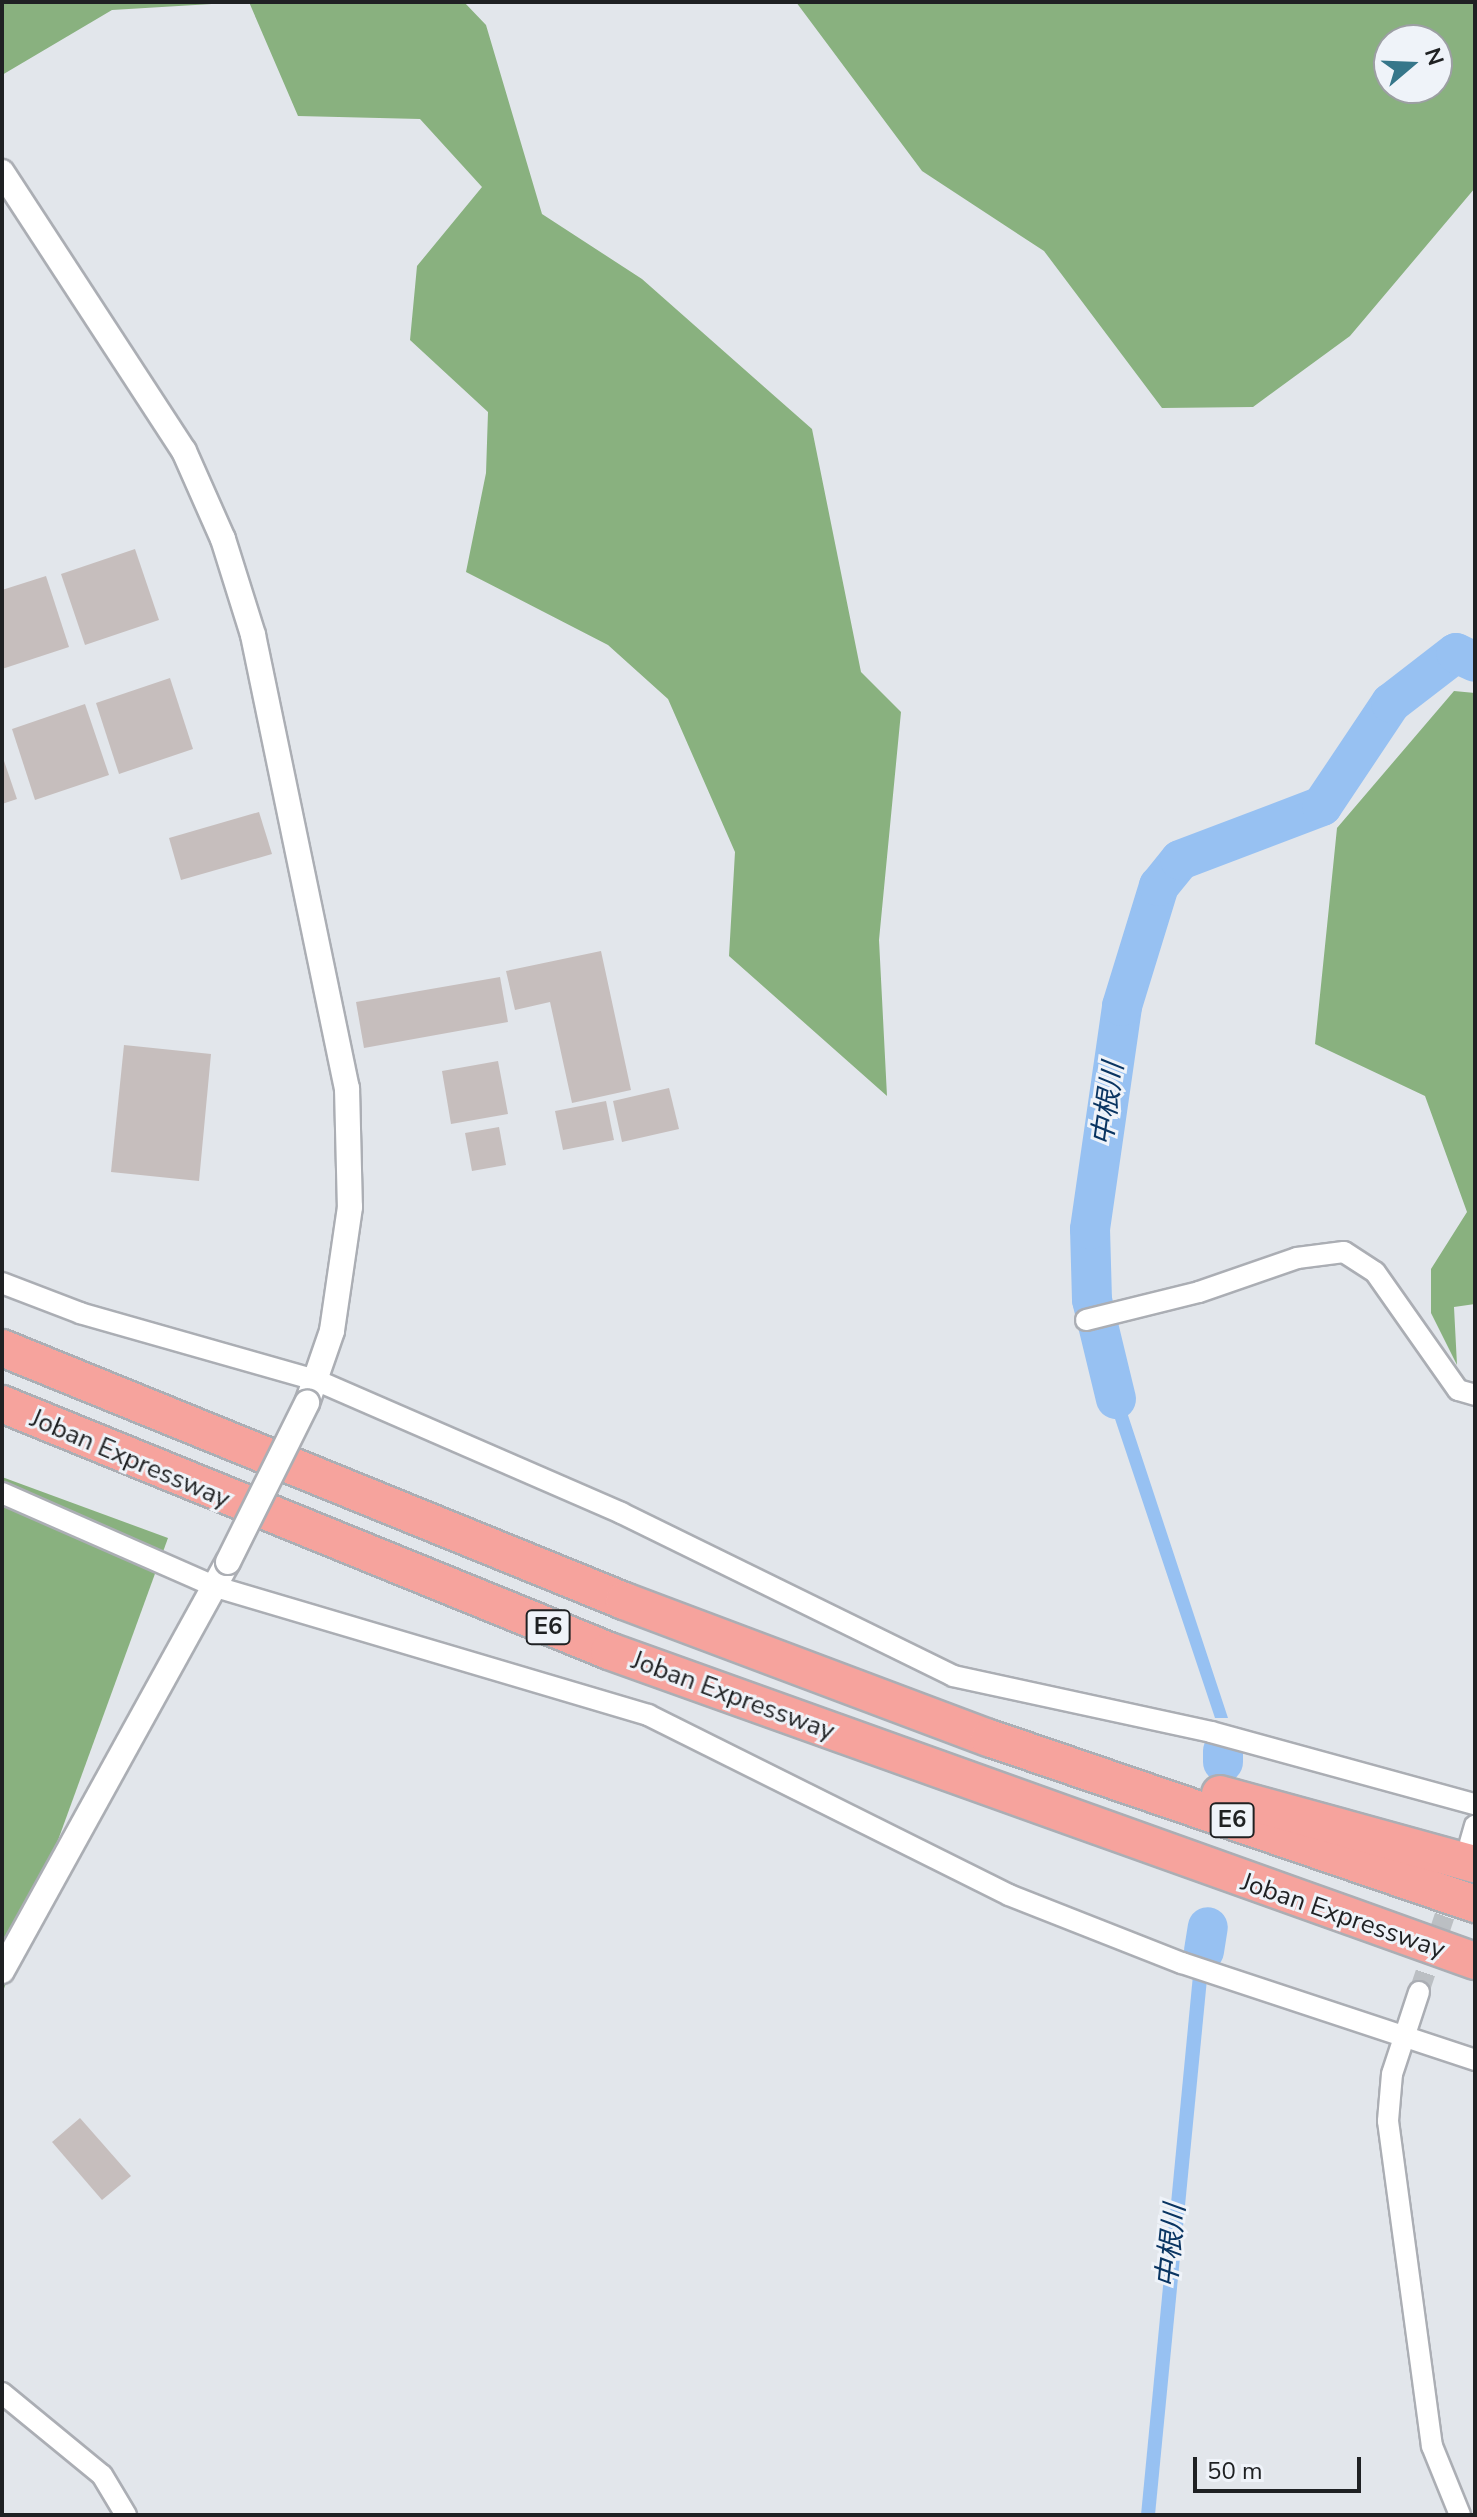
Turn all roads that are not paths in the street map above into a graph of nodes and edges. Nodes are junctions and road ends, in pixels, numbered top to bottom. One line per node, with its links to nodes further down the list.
1 (2, 172): 5 (street)
2 (2, 1283): 5 (street)
3 (1086, 1320): 6 (street)
4 (2, 1348): 10 (highway, Joban Expressway / E6)
5 (312, 1392): 9 (street, bridge); 11 (street)
6 (1475, 1395)
7 (2, 1404): 12 (highway, Joban Expressway / E6)
8 (2, 1493): 9 (street)
9 (216, 1587): 16 (street); 19 (street)
10 (989, 1738): 13 (highway); 14 (highway, Joban Expressway / E6)
11 (1475, 1804)
12 (1101, 1831): 15 (highway, Joban Expressway / E6); 17 (highway)
13 (1473, 1844)
14 (1475, 1904)
15 (1475, 1961)
16 (2, 1971)
17 (1475, 1987)
18 (1419, 1992): 19 (street)
19 (1404, 2034): 20 (street); 23 (street)
20 (1475, 2060)
21 (2, 2393): 22 (street)
22 (126, 2515)
23 (1460, 2515)

